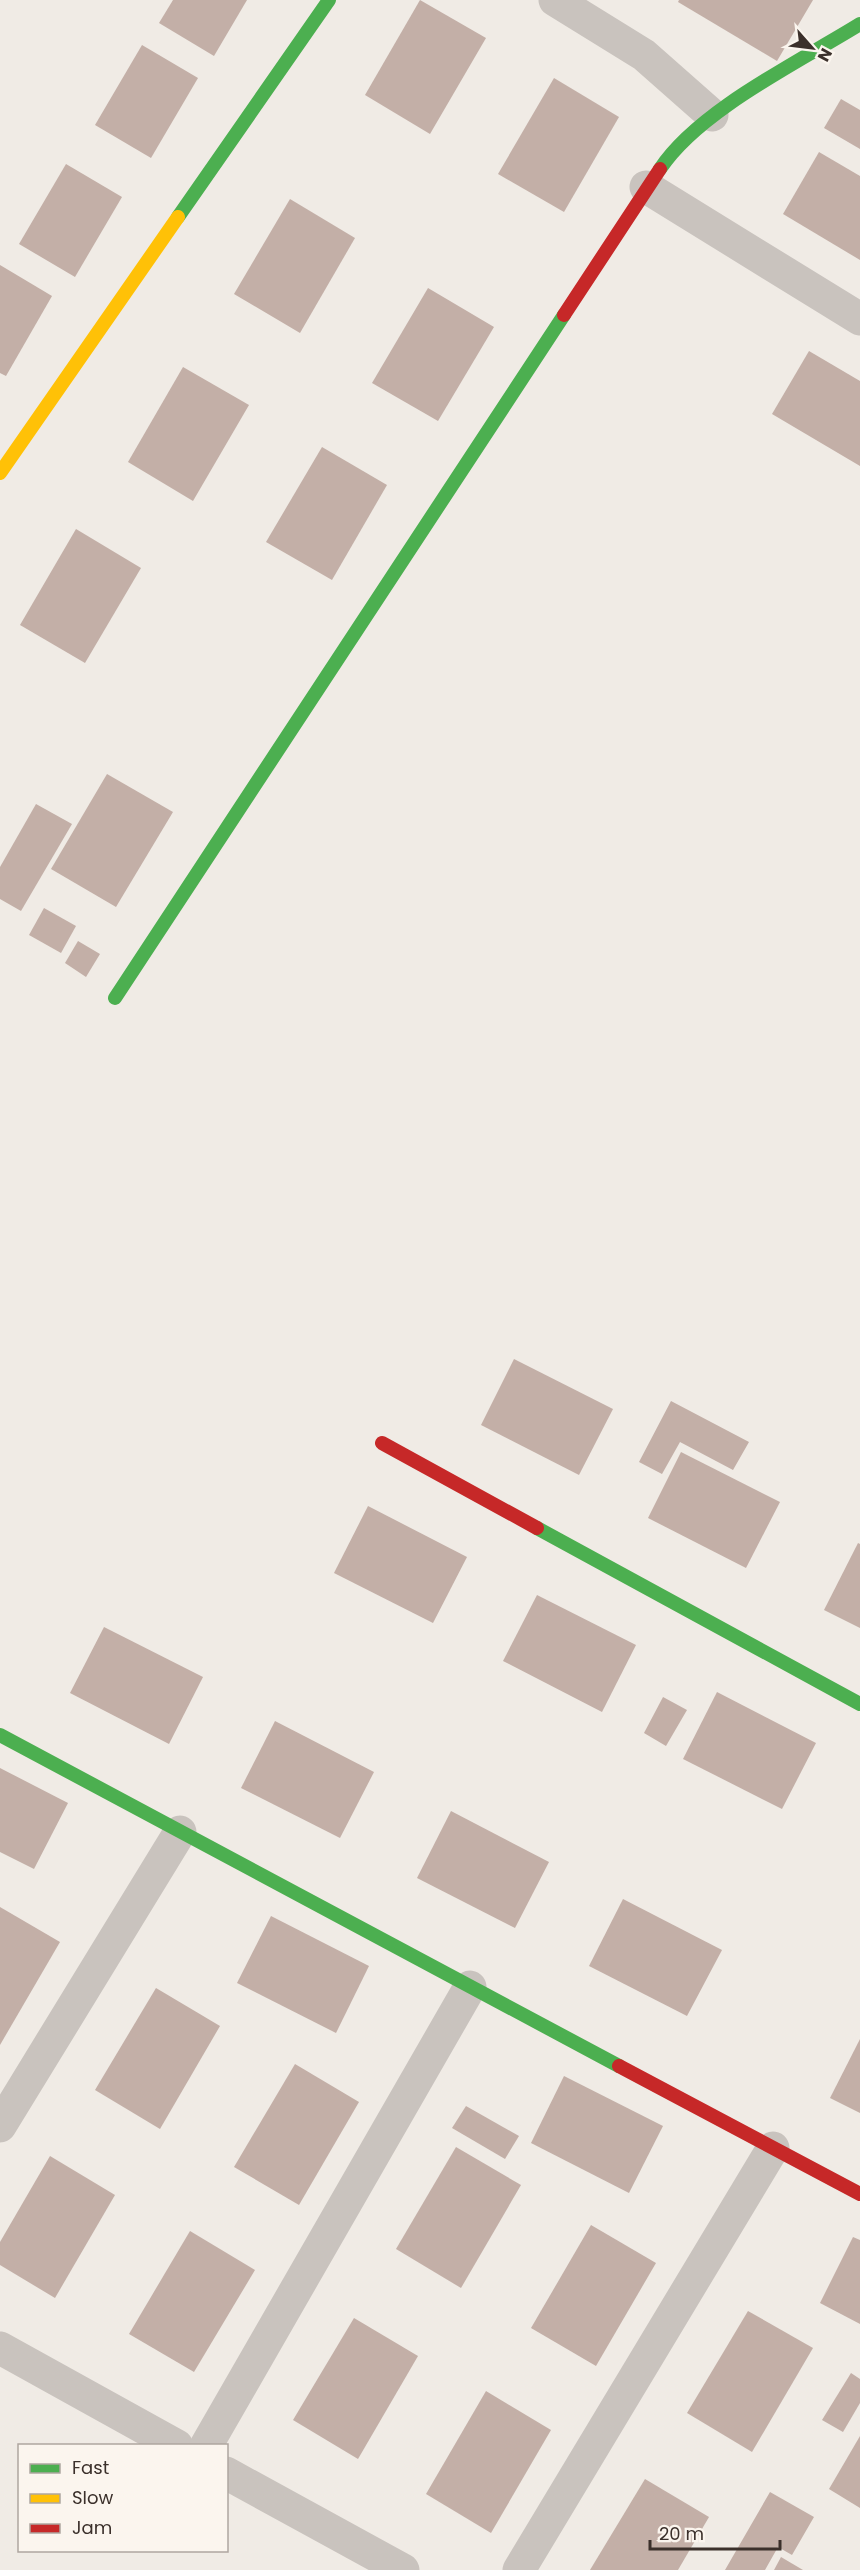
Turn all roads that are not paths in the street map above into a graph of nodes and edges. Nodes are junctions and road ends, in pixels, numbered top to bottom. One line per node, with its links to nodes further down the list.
1 (329, 0): 7 (street)
2 (555, 0): 4 (street)
3 (860, 24): 4 (street)
4 (712, 115): 5 (street)
5 (646, 187): 6 (street); 8 (street)
6 (860, 319)
7 (0, 473)
8 (115, 998)
9 (382, 1443): 10 (street)
10 (860, 1704)
11 (0, 1735): 12 (street)
12 (180, 1832): 13 (street); 14 (street)
13 (470, 1987): 15 (street); 19 (street)
14 (0, 2126)
15 (773, 2148): 16 (street); 22 (street)
16 (860, 2194)
17 (0, 2348): 18 (street)
18 (175, 2444)
19 (207, 2444)
20 (228, 2474): 21 (street)
21 (403, 2570)
22 (519, 2570)

